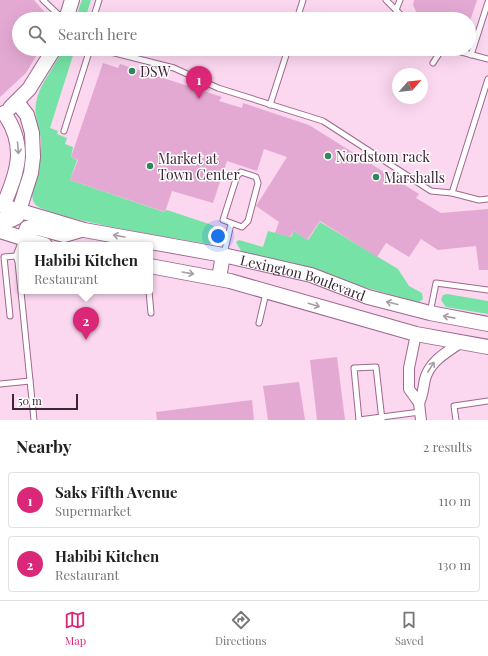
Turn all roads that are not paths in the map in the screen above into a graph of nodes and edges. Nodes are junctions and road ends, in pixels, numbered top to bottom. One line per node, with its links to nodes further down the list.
1 (43, 0): 9 (lane)
2 (72, 0): 10 (main road)
3 (99, 0): 11 (lane)
4 (303, 0): 12 (lane)
5 (386, 0): 8 (lane)
6 (400, 0): 8 (lane)
7 (488, 2): 13 (lane)
8 (396, 10)
9 (57, 12)
10 (68, 12)
11 (95, 12)
12 (299, 12)
13 (476, 42)
14 (50, 56): 23 (main road)
15 (88, 56): 26 (lane)
16 (127, 56): 24 (lane)
17 (286, 56): 24 (lane)
18 (438, 56): 21 (lane)
19 (476, 56): 20 (lane)
20 (488, 59)
21 (433, 63)
22 (488, 79): 27 (lane)
23 (16, 102): 25 (main road); 30 (main road)
24 (270, 105): 27 (lane)
25 (2, 115): 29 (main road, one-way to 29)
26 (64, 131)
27 (452, 193): 28 (lane)
28 (488, 199)
29 (1, 211): 30 (main road, Lexington Boulevard)
30 (19, 212): 32 (main road, Lexington Boulevard)
31 (231, 224): 31 (lane); 40 (lane)
32 (84, 230): 34 (main road); 37 (main road, Lexington Boulevard, one-way to 32)
33 (0, 231): 34 (main road)
34 (23, 239): 35 (lane); 36 (main road)
35 (22, 242)
36 (34, 242)
37 (151, 242)
38 (153, 242): 40 (main road, Lexington Boulevard, one-way to 38)
39 (19, 249): 41 (lane)
40 (224, 255): 44 (main road); 50 (main road, Lexington Boulevard, one-way to 40)
41 (16, 256): 43 (lane); 51 (lane)
42 (153, 267): 44 (main road, Lexington Boulevard, one-way to 44)
43 (19, 272)
44 (219, 278): 45 (main road, Lexington Boulevard)
45 (267, 290): 52 (lane); 54 (main road, Lexington Boulevard, one-way to 54)
46 (488, 290): 50 (lane)
47 (21, 294): 57 (lane)
48 (149, 294): 49 (lane)
49 (151, 313)
50 (430, 313): 53 (main road, Lexington Boulevard, one-way to 50); 54 (main road)
51 (10, 316)
52 (259, 324)
53 (488, 324)
54 (416, 334): 55 (main road, Lexington Boulevard); 60 (street)
55 (460, 343): 56 (main road, Lexington Boulevard); 60 (street, one-way to 55)
56 (488, 347)
57 (30, 381): 58 (lane); 62 (lane)
58 (0, 384)
59 (488, 401): 64 (lane)
60 (420, 412): 61 (lane)
61 (382, 418): 63 (lane); 63 (lane)
62 (34, 420)
63 (359, 420)
64 (456, 420)

